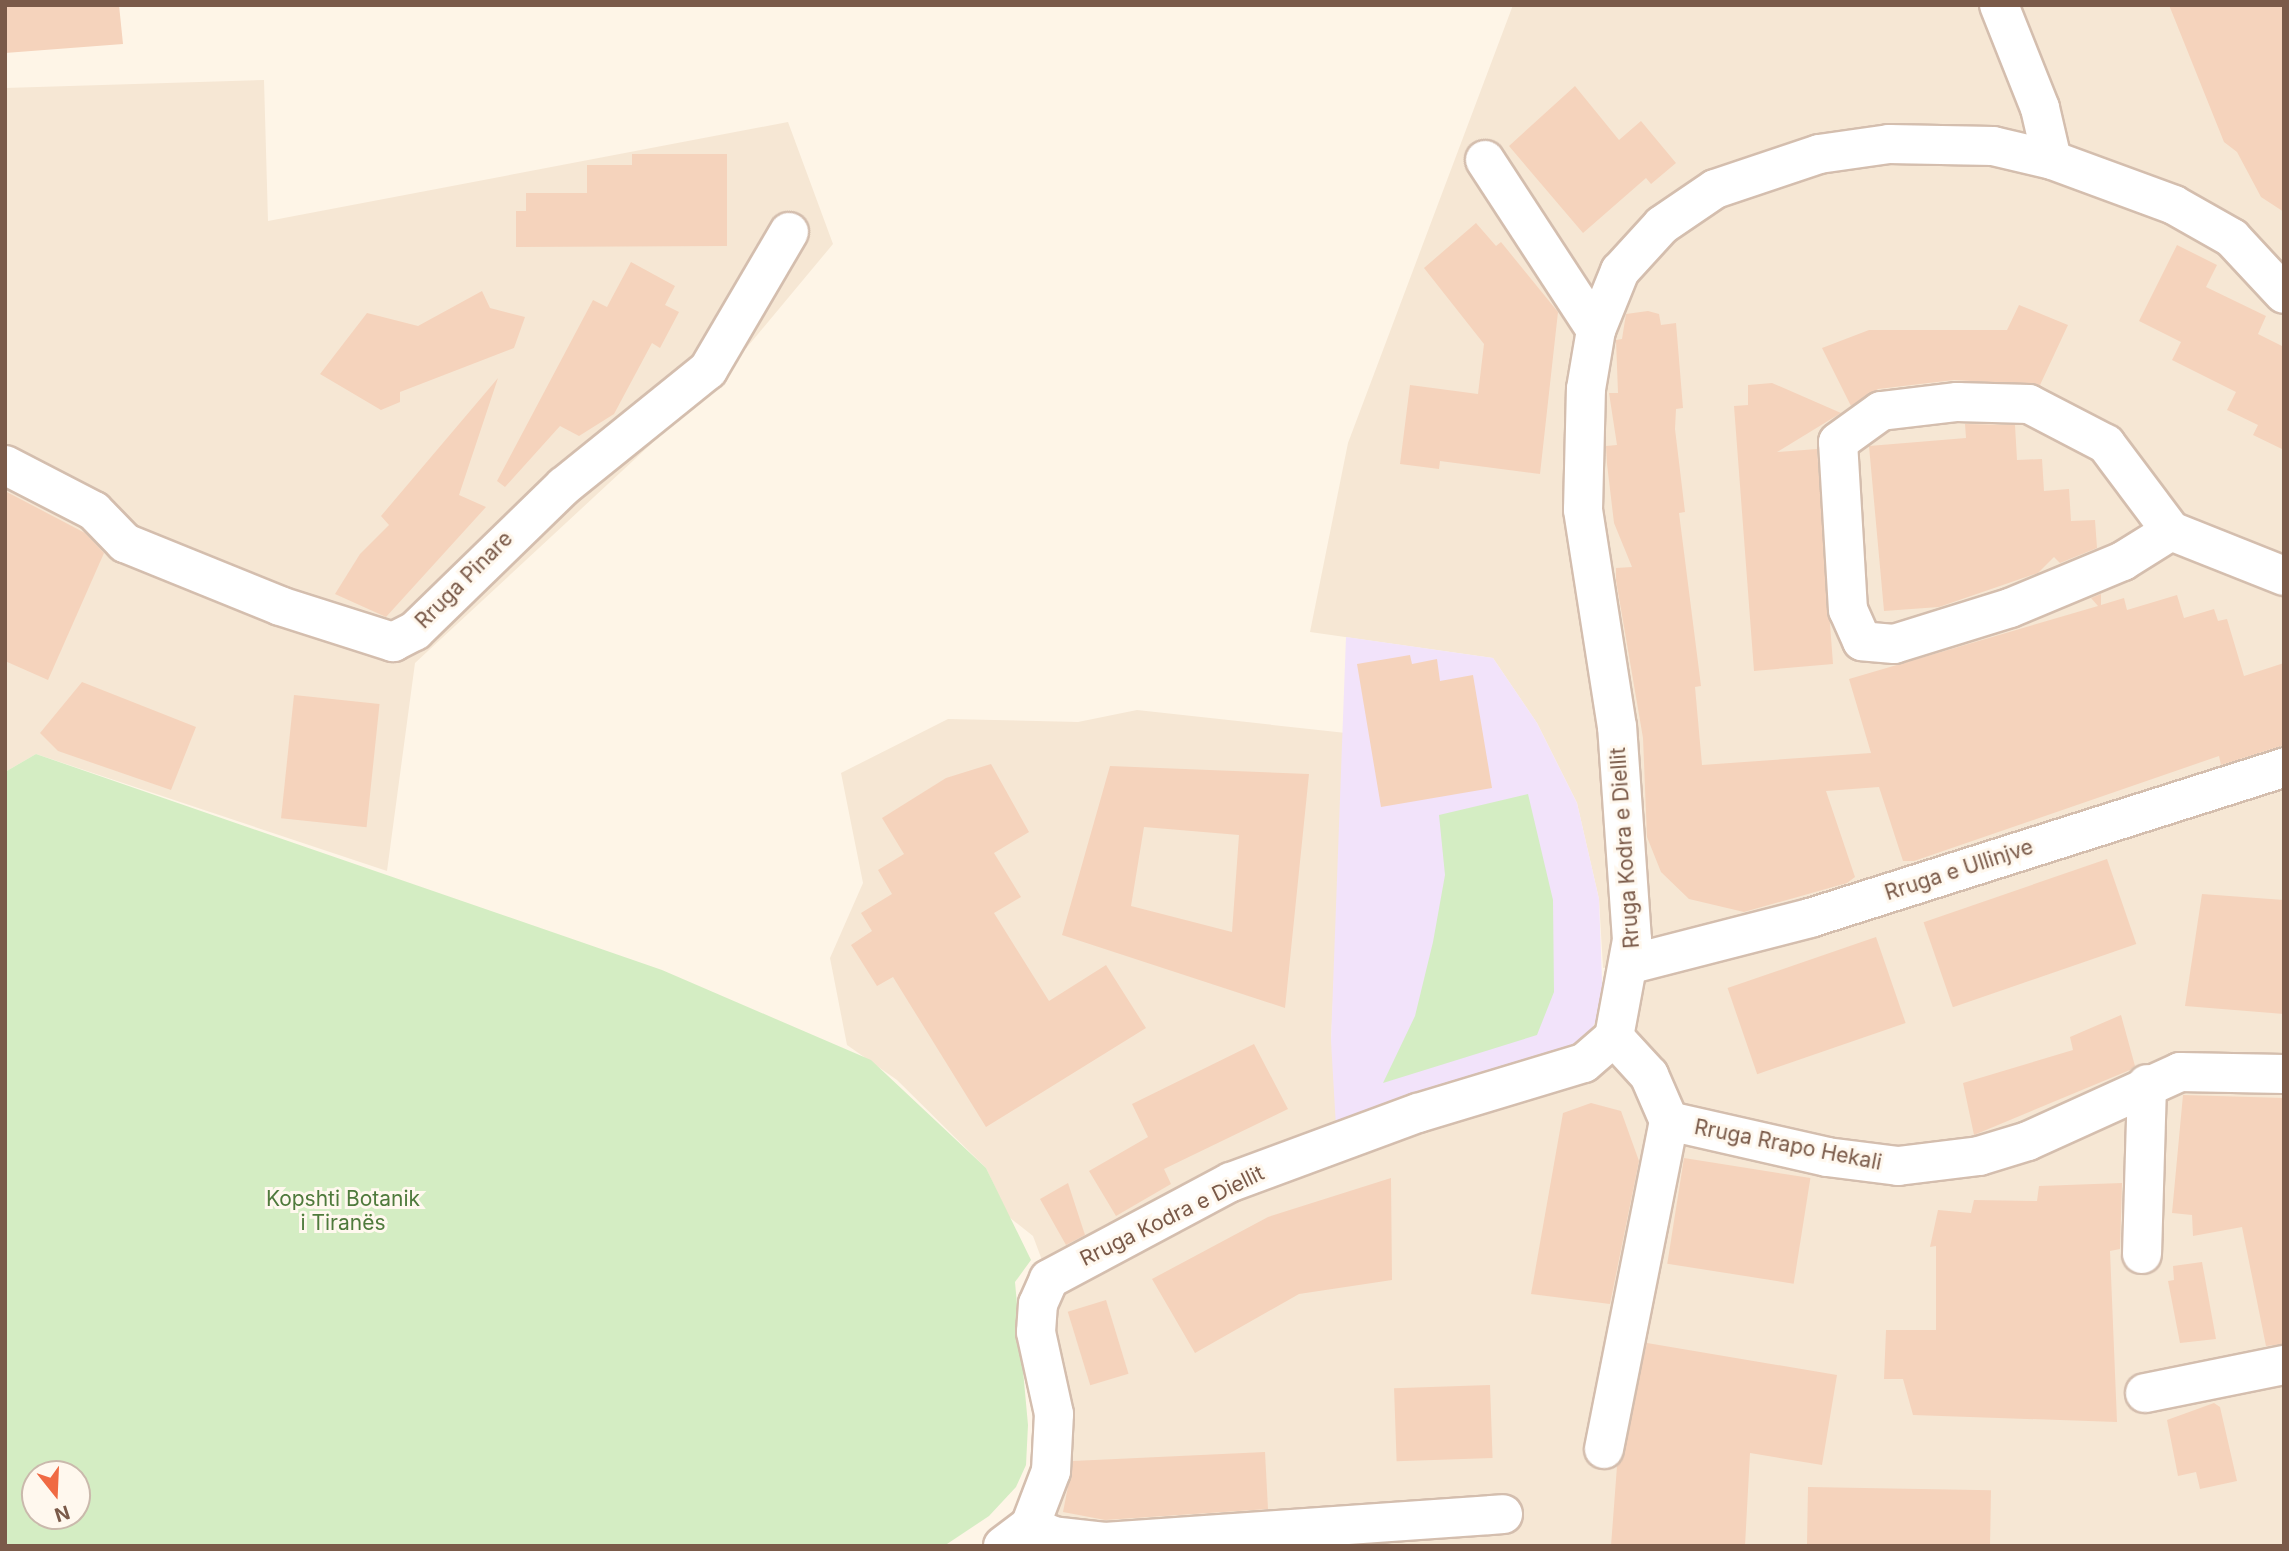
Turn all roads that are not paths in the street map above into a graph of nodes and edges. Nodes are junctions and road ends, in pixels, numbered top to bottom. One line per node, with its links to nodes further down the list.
1 (1999, 5): 3 (street)
2 (1485, 160): 6 (street)
3 (2052, 160): 5 (street, Rruga Kodra e Diellit); 6 (street, Rruga Kodra e Diellit)
4 (789, 232): 7 (street, Rruga Pinare)
5 (2284, 294)
6 (1596, 330): 11 (street, Rruga Kodra e Diellit)
7 (5, 466)
8 (2171, 531): 8 (street); 9 (street)
9 (2284, 576)
10 (2284, 768): 11 (street, Rruga e Ullinjve)
11 (1631, 964): 12 (street, Rruga Kodra e Diellit)
12 (1614, 1037): 15 (street, Rruga Rrapo Hekali); 21 (street, Rruga Kodra e Diellit)
13 (2284, 1074): 14 (street, Rruga Rrapo Hekali)
14 (2147, 1084): 15 (street, Rruga Rrapo Hekali); 16 (street)
15 (1669, 1121): 19 (street)
16 (2142, 1254)
17 (2284, 1365): 18 (street)
18 (2145, 1392)
19 (1604, 1449)
20 (1503, 1514): 21 (street)
21 (1017, 1536)

